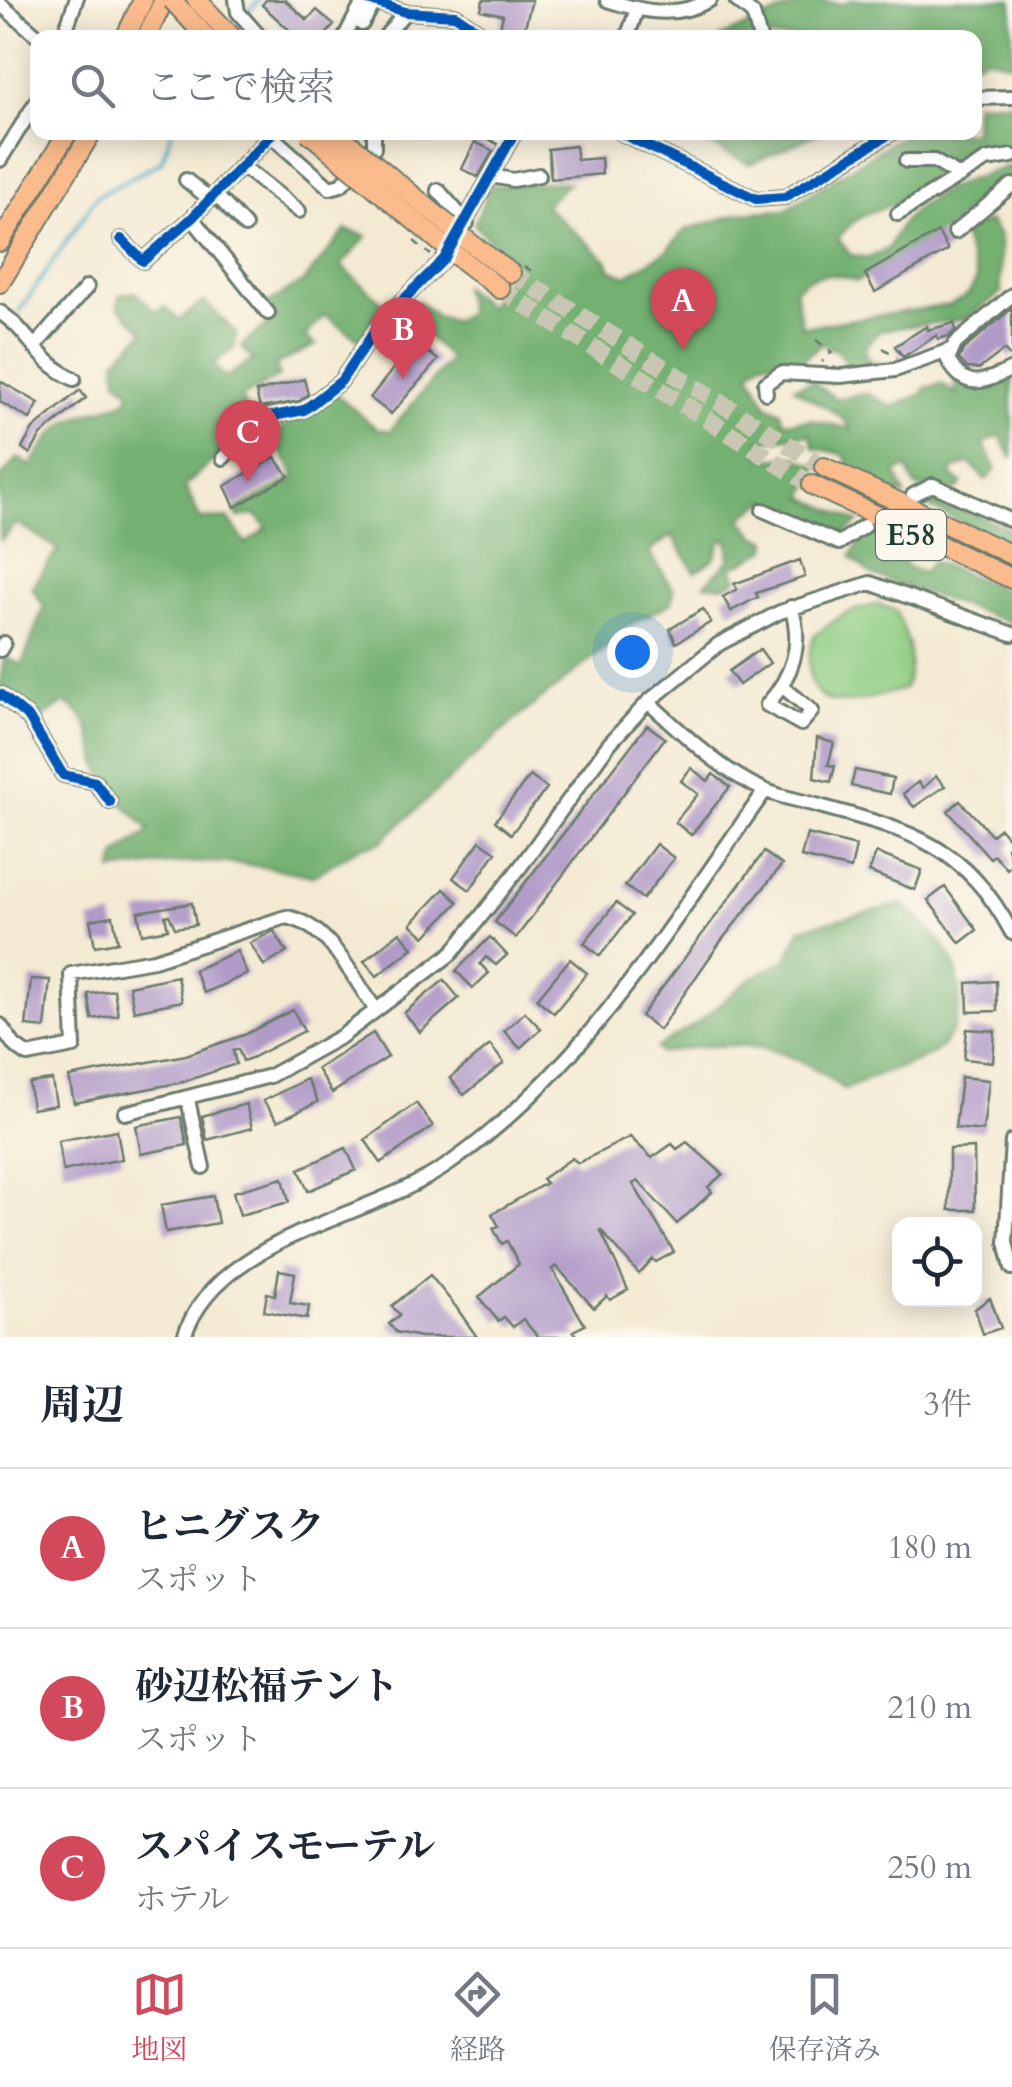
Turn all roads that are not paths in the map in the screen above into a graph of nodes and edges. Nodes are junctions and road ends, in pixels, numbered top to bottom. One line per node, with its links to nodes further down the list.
1 (76, 0): 17 (street)
2 (143, 0): 18 (highway)
3 (164, 0): 19 (highway)
4 (172, 0): 20 (highway, bridge)
5 (197, 0): 22 (highway, bridge)
6 (210, 0): 21 (street)
7 (236, 0): 23 (street)
8 (607, 0): 13 (street)
9 (710, 0): 13 (street)
10 (736, 0): 28 (street)
11 (371, 1): 14 (street); 15 (street); 24 (street)
12 (0, 4): 16 (street)
13 (637, 9): 27 (street)
14 (405, 12): 25 (street); 26 (street)
15 (362, 24)
16 (31, 30)
17 (66, 30)
18 (136, 30)
19 (140, 30)
20 (200, 30)
21 (200, 30)
22 (225, 30)
23 (254, 30)
24 (348, 30)
25 (390, 30)
26 (476, 30)
27 (629, 30)
28 (757, 30)
29 (1012, 97): 30 (street)
30 (982, 98)
31 (30, 111): 43 (street)
32 (63, 140): 60 (highway)
33 (87, 140): 63 (highway)
34 (265, 140): 45 (street)
35 (277, 140): 38 (street)
36 (319, 140): 61 (highway, bridge)
37 (345, 140): 61 (highway, bridge)
38 (374, 140)
39 (510, 140): 48 (street)
40 (635, 140): 41 (street)
41 (881, 140)
42 (1012, 156): 47 (street)
43 (0, 158)
44 (906, 161): 47 (street)
45 (242, 167): 52 (street); 53 (street)
46 (539, 175): 48 (street)
47 (958, 175): 54 (street)
48 (491, 176): 56 (street)
49 (186, 180): 52 (street)
50 (1012, 186): 58 (street)
51 (438, 190): 56 (street)
52 (214, 197): 55 (street); 57 (street)
53 (299, 211)
54 (898, 214)
55 (192, 218): 59 (street); 67 (street)
56 (467, 222): 73 (street)
57 (245, 226)
58 (955, 232)
59 (122, 239)
60 (0, 242)
61 (463, 250): 62 (highway)
62 (505, 281)
63 (0, 283)
64 (87, 286): 68 (street)
65 (1012, 295): 69 (street)
66 (0, 312): 68 (street)
67 (268, 313)
68 (34, 347): 71 (street)
69 (952, 349): 70 (street); 72 (street)
70 (1012, 369)
71 (74, 379)
72 (766, 393)
73 (223, 458)
74 (824, 468): 80 (highway, E58)
75 (812, 486): 81 (highway, E58)
76 (913, 495): 78 (street)
77 (763, 510): 79 (street)
78 (1012, 520)
79 (864, 526)
80 (1012, 555)
81 (1012, 579)
82 (791, 608): 83 (street); 84 (street); 86 (street)
83 (1012, 634)
84 (783, 687)
85 (0, 694): 88 (street)
86 (648, 702): 87 (street); 90 (street)
87 (765, 791): 89 (street); 97 (street)
88 (110, 802)
89 (1012, 933)
90 (376, 1010): 91 (street); 92 (street)
91 (0, 1025)
92 (188, 1100): 93 (street); 95 (street)
93 (125, 1113)
94 (1012, 1141): 96 (street)
95 (203, 1168)
96 (1012, 1268)
97 (184, 1337)

